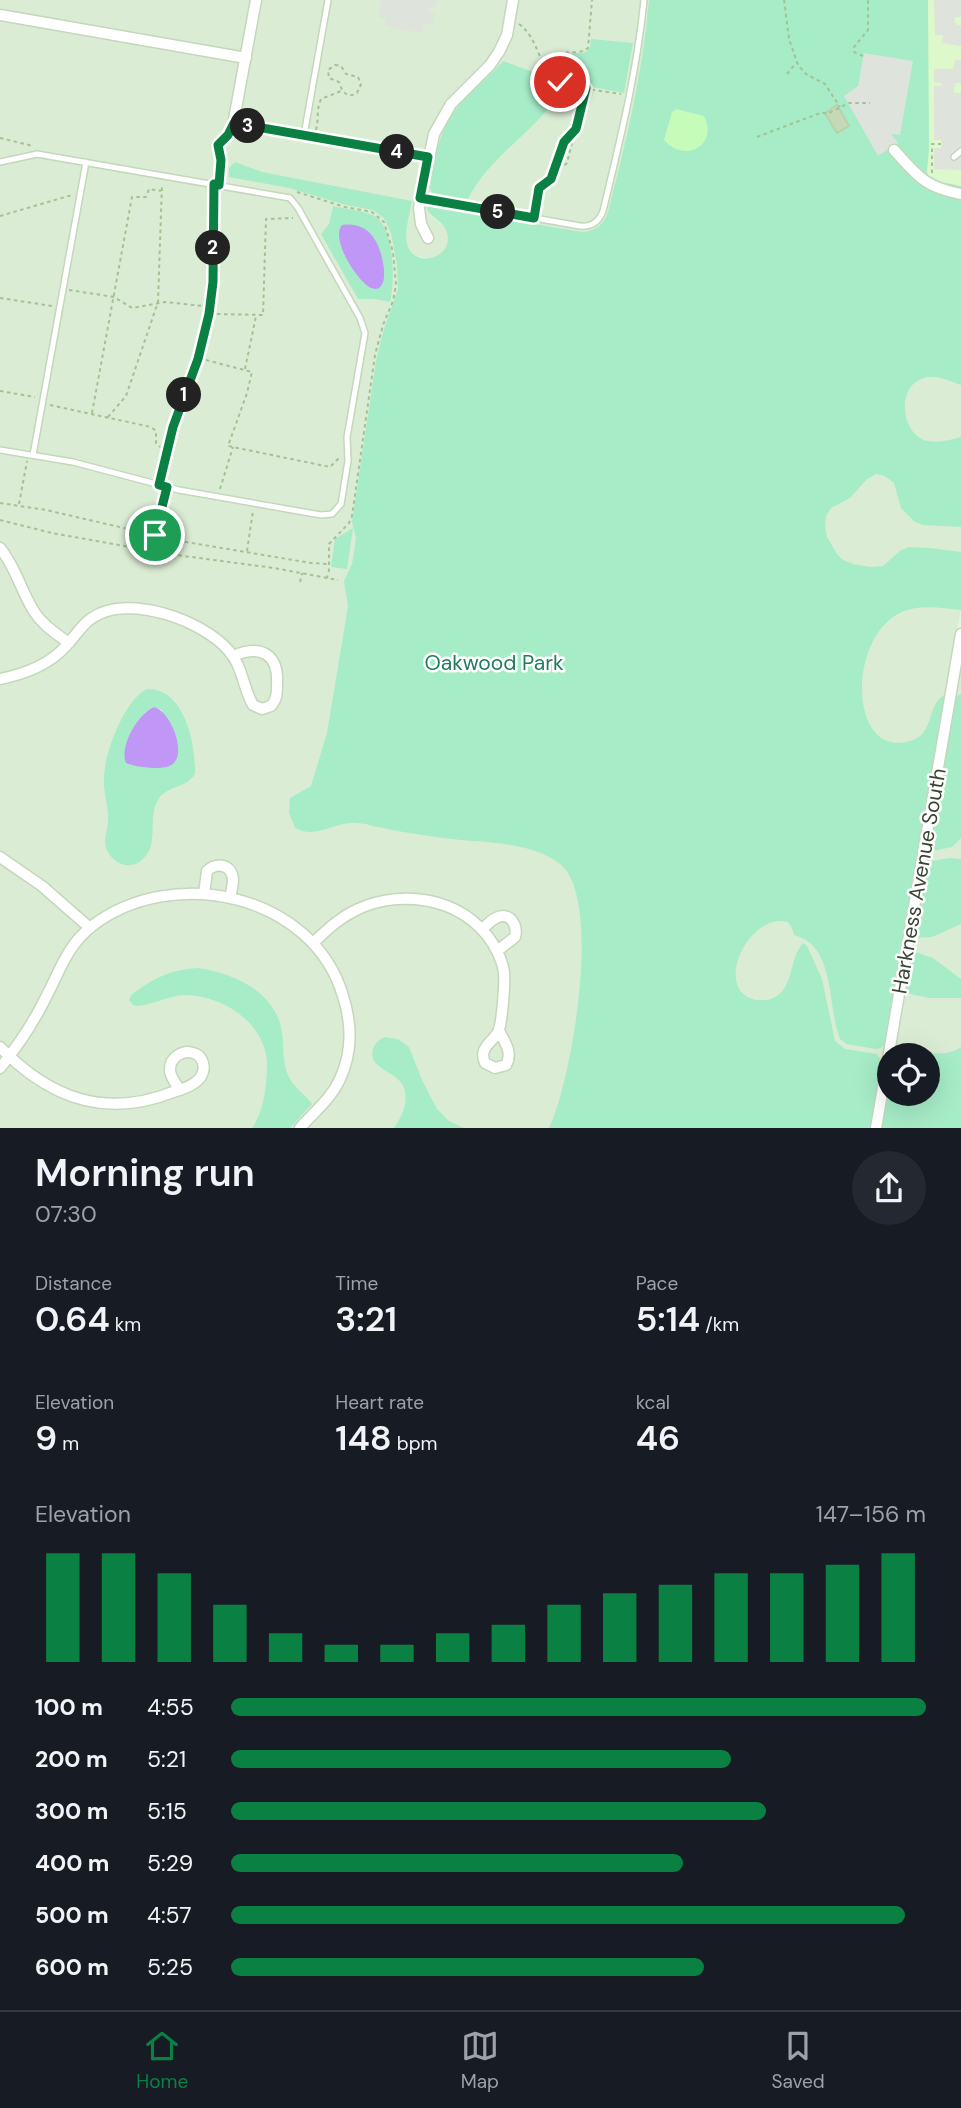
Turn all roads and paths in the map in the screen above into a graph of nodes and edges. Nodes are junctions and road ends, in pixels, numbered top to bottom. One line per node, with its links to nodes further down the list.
1 (256, 0): 11 (street)
2 (327, 0): 15 (lane)
3 (513, 0): 9 (street)
4 (592, 0): 14 (path)
5 (644, 0): 19 (lane)
6 (784, 0): 12 (path)
7 (868, 0): 10 (path)
8 (0, 15): 11 (street)
9 (510, 19): 14 (path); 33 (street)
10 (863, 57)
11 (246, 58): 22 (street)
12 (796, 62): 13 (path); 21 (path)
13 (787, 74)
14 (552, 77): 16 (path)
15 (313, 86): 18 (path); 24 (lane)
16 (586, 88): 19 (path); 23 (path)
17 (342, 91): 17 (path); 18 (path)
18 (328, 95): 25 (path)
19 (629, 95): 48 (lane)
20 (870, 103): 21 (path)
21 (840, 107): 26 (path)
22 (234, 123): 24 (lane); 29 (street)
23 (576, 129): 39 (path); 39 (path)
24 (304, 135): 25 (lane)
25 (315, 137): 33 (lane)
26 (757, 137)
27 (0, 138): 30 (path)
28 (941, 144): 37 (path)
29 (218, 145): 40 (lane)
30 (31, 146)
31 (894, 150): 44 (street)
32 (961, 151): 34 (lane)
33 (428, 157): 45 (street)
34 (954, 157)
35 (0, 162): 36 (lane)
36 (86, 162): 38 (lane); 43 (lane)
37 (932, 174)
38 (164, 176): 40 (lane); 42 (path)
39 (551, 179): 48 (path)
40 (216, 184): 47 (lane); 54 (lane)
41 (288, 190): 79 (path)
42 (161, 191): 52 (path); 53 (path)
43 (80, 194): 46 (path); 50 (lane)
44 (961, 194)
45 (420, 198): 48 (lane); 49 (street)
46 (0, 216)
47 (303, 217): 57 (path); 68 (lane)
48 (534, 218)
49 (428, 238)
50 (63, 289): 52 (path); 55 (lane)
51 (0, 298): 55 (path)
52 (114, 298): 53 (path); 62 (path)
53 (158, 302): 54 (path); 63 (path)
54 (211, 306): 56 (lane)
55 (60, 308): 61 (lane)
56 (209, 314): 57 (path); 58 (lane)
57 (256, 315): 59 (path)
58 (198, 359): 59 (path); 65 (lane)
59 (244, 370): 64 (path)
60 (0, 391): 61 (path)
61 (43, 401): 62 (path); 67 (lane)
62 (92, 413): 63 (path)
63 (108, 417): 65 (path)
64 (233, 447): 68 (path); 71 (path)
65 (167, 449): 69 (lane)
66 (0, 450): 67 (lane)
67 (31, 455): 69 (lane); 74 (path)
68 (348, 456): 73 (lane)
69 (159, 485): 70 (lane)
70 (167, 487): 71 (lane); 76 (path)
71 (218, 497): 73 (lane)
72 (0, 503): 74 (path)
73 (255, 503): 78 (path)
74 (19, 505): 76 (path)
75 (0, 520): 80 (path)
76 (155, 535): 78 (path)
77 (0, 548): 85 (street)
78 (247, 552): 79 (path)
79 (329, 564): 81 (path)
80 (302, 572): 81 (path); 83 (path)
81 (327, 578): 82 (path)
82 (338, 580)
83 (300, 582)
84 (961, 634): 101 (street, Harkness Avenue South)
85 (69, 643): 86 (street); 87 (street)
86 (233, 656): 86 (street)
87 (0, 679)
88 (0, 858): 91 (street)
89 (204, 894): 90 (street); 90 (street); 91 (street)
90 (230, 898): 93 (street)
91 (90, 928): 97 (street)
92 (482, 929): 93 (street); 94 (street); 94 (street)
93 (314, 942): 100 (street)
94 (497, 951): 95 (street)
95 (499, 1031)
96 (0, 1047): 97 (street)
97 (9, 1056): 98 (street); 99 (street)
98 (0, 1068)
99 (180, 1090)
100 (300, 1128)
101 (876, 1128)

